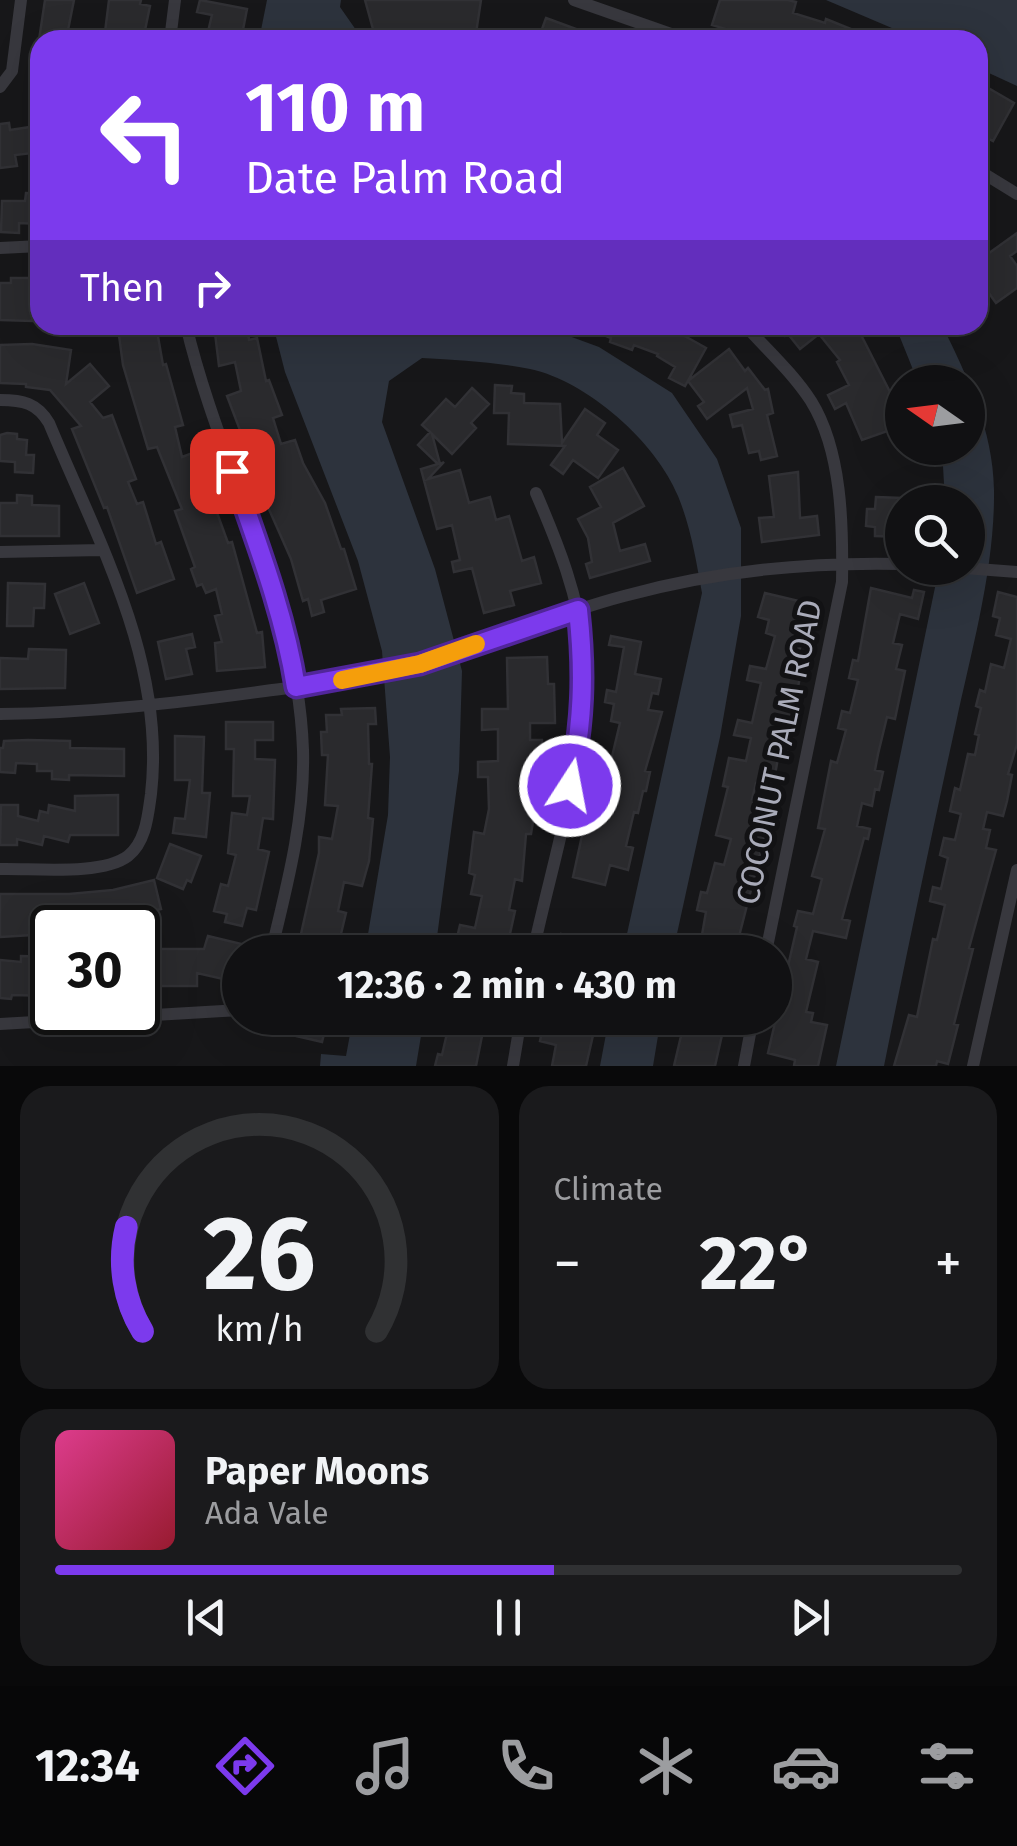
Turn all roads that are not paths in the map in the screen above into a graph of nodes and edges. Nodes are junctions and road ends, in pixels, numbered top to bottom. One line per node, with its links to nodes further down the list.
1 (21, 0): 6 (street)
2 (175, 0): 4 (street)
3 (574, 0): 5 (street)
4 (171, 30)
5 (660, 30)
6 (0, 88)
7 (988, 176): 8 (street)
8 (1017, 194)
9 (30, 246): 10 (street)
10 (0, 248)
11 (189, 335): 22 (street)
12 (755, 335): 17 (street, COCONUT PALM ROAD)
13 (0, 400): 15 (street)
14 (536, 493): 21 (street)
15 (102, 550): 16 (street); 23 (street)
16 (0, 552)
17 (842, 563): 18 (street); 21 (street); 29 (street, COCONUT PALM ROAD)
18 (885, 564)
19 (985, 569): 20 (street)
20 (1017, 572)
21 (578, 610): 22 (street); 28 (street)
22 (296, 687): 23 (street); 27 (street)
23 (150, 707): 24 (street); 25 (street)
24 (0, 714)
25 (0, 869)
26 (1017, 870): 36 (street)
27 (275, 935)
28 (537, 935)
29 (769, 935)
30 (222, 1011): 31 (street)
31 (0, 1024)
32 (518, 1035): 34 (street)
33 (750, 1035): 35 (street)
34 (513, 1066)
35 (744, 1066)
36 (973, 1066)

